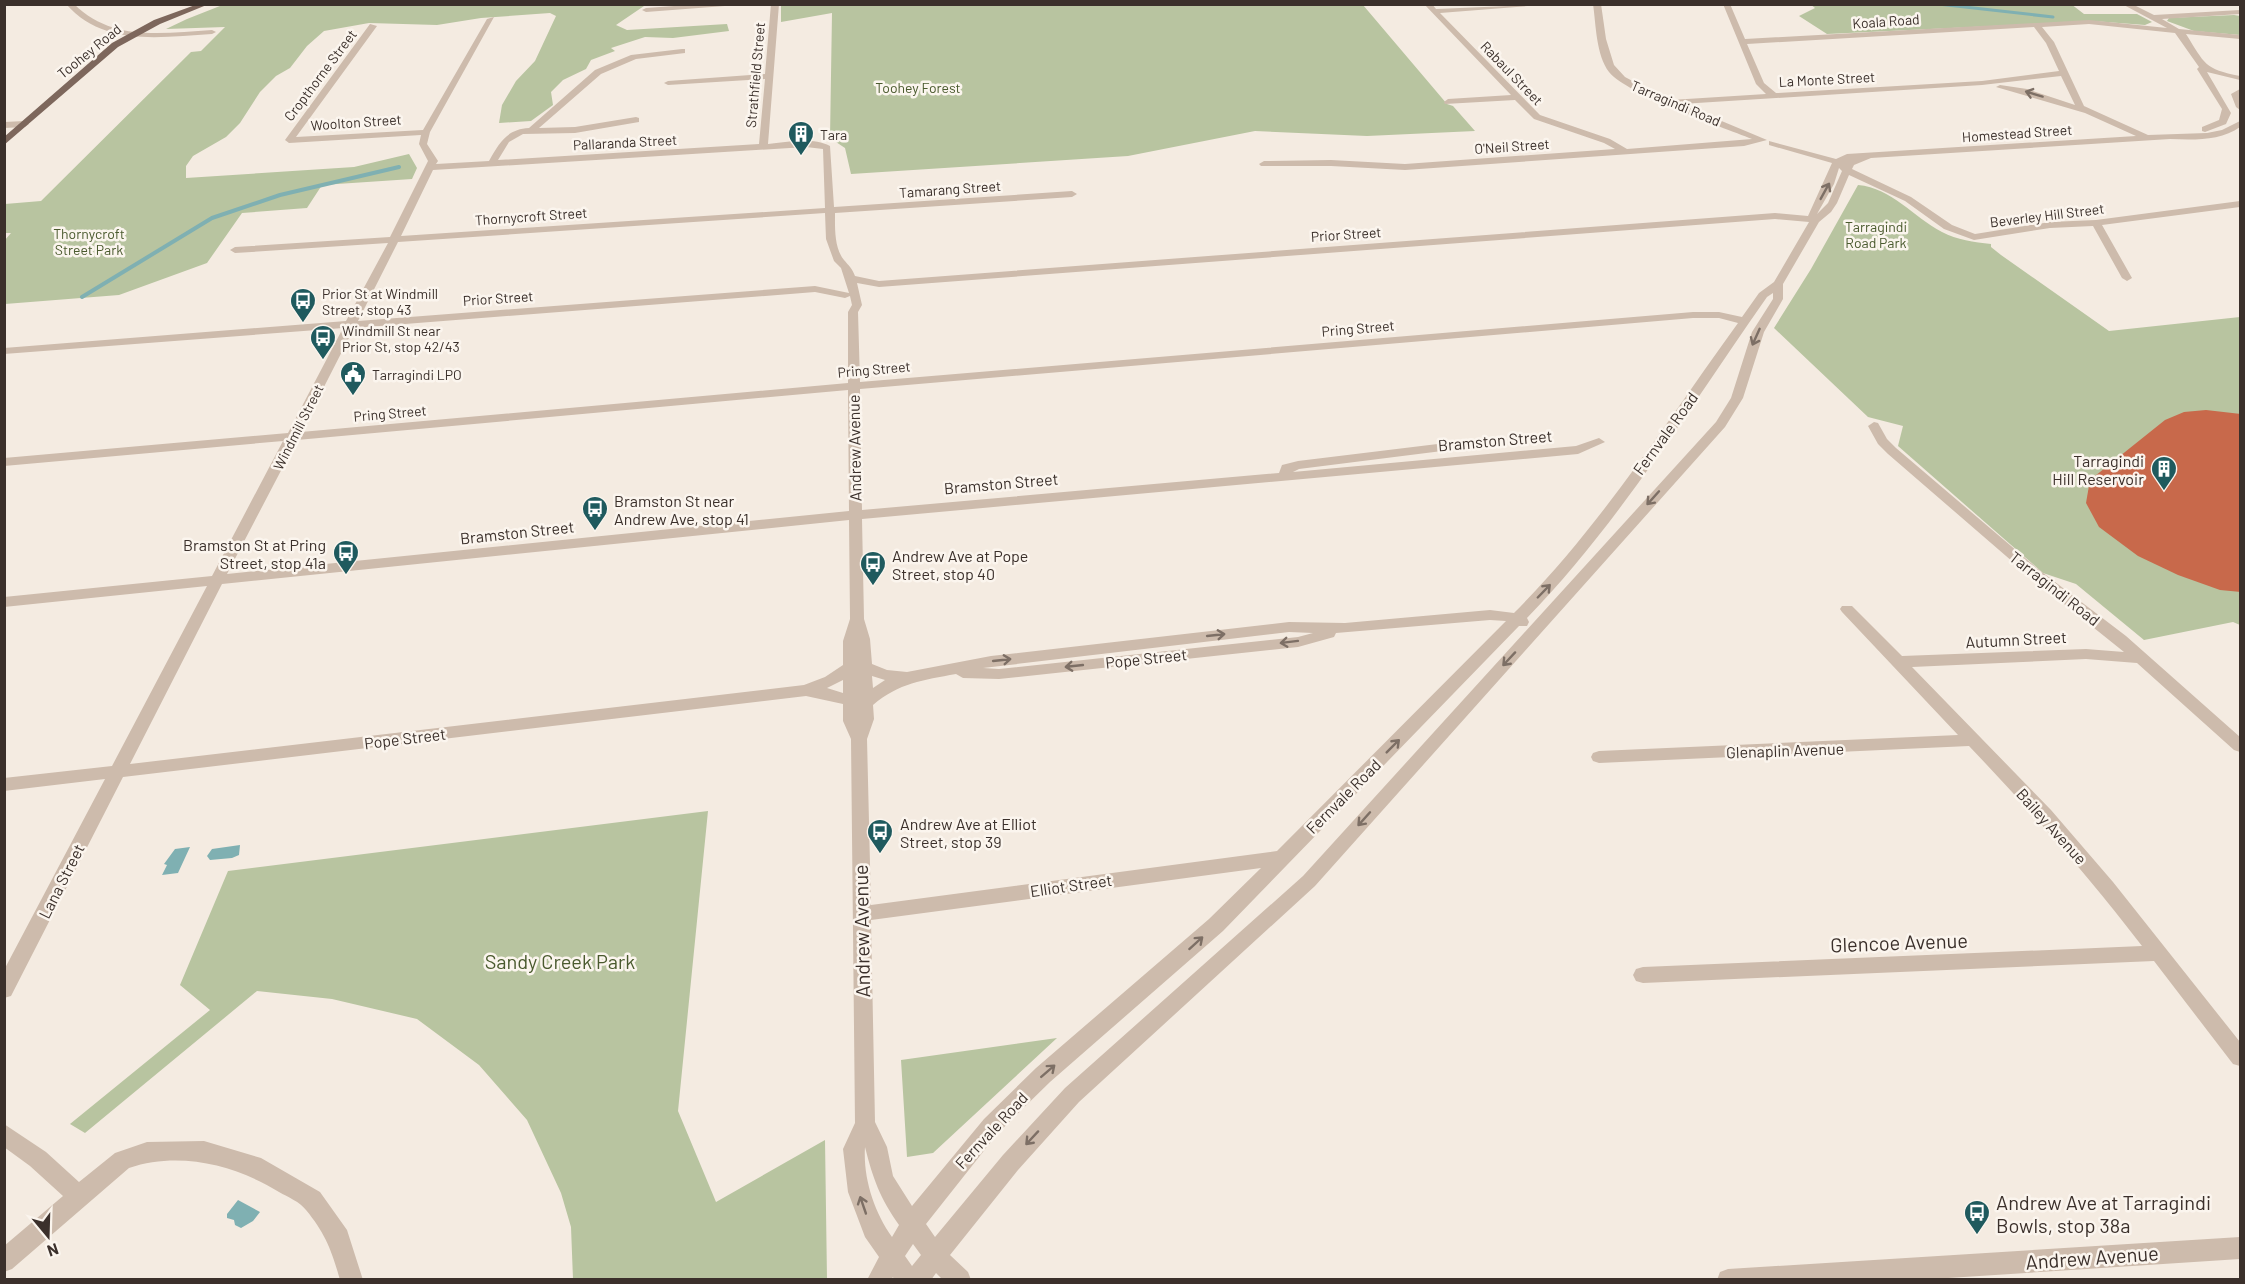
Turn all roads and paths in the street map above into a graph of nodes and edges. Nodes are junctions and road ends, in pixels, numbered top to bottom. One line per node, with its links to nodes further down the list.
1 (69, 4): 18 (street)
2 (206, 4): 18 (main road, Toohey Road)
3 (748, 4): 10 (street)
4 (775, 4): 24 (street, Strathfield Street)
5 (1550, 4): 9 (street)
6 (1597, 4): 34 (street, Tarragindi Road)
7 (1726, 4): 20 (street)
8 (2125, 4): 12 (street, Homestead Street)
9 (1430, 8): 32 (street, Rabaul Street)
10 (646, 10)
11 (2241, 12): 12 (street)
12 (2153, 18): 16 (street, Homestead Street)
13 (491, 20): 42 (street)
14 (2036, 25): 16 (street, Koala Road); 20 (street, Koala Road); 23 (street)
15 (373, 26): 46 (street, Cropthorne Street)
16 (2176, 30): 19 (street, Koala Road); 22 (street, Homestead Street)
17 (212, 32): 18 (street)
18 (129, 36): 39 (main road, Toohey Road)
19 (2241, 37)
20 (1741, 42): 31 (street)
21 (682, 51): 41 (street)
22 (2203, 67): 25 (street); 27 (street, Homestead Street)
23 (2062, 73): 29 (street, La Monte Street); 36 (street)
24 (769, 76): 28 (street); 49 (street, Strathfield Street)
25 (2230, 77): 26 (street); 27 (street)
26 (2241, 78)
27 (2209, 82): 43 (street, Homestead Street)
28 (668, 83)
29 (1982, 83): 31 (street, La Monte Street); 36 (street, La Monte Street, one-way to 29)
30 (2241, 91): 35 (street)
31 (1774, 96): 34 (street, La Monte Street)
32 (1517, 98): 33 (street); 50 (street, Rabaul Street)
33 (1448, 102)
34 (1673, 102): 45 (street, Tarragindi Road)
35 (2241, 107)
36 (2085, 111): 44 (street, La Monte Street)
37 (636, 120): 41 (street)
38 (2241, 123): 43 (street, Homestead Street)
39 (25, 124): 40 (street); 47 (main road, Toohey Road)
40 (4, 125)
41 (533, 129): 52 (street)
42 (426, 132): 46 (street, Woolton Street); 55 (street)
43 (2170, 136): 44 (street, Homestead Street)
44 (2146, 137): 51 (street, Homestead Street)
45 (1761, 139): 50 (street, O'Neil Street); 54 (street, Tarragindi Road)
46 (289, 140)
47 (4, 142)
48 (821, 145): 49 (street, Pallaranda Street); 60 (street, Andrew Avenue)
49 (763, 147): 52 (street, Pallaranda Street)
50 (1626, 152): 53 (street, O'Neil Street)
51 (1867, 157): 54 (street, Homestead Street); 56 (street, Homestead Street)
52 (492, 163): 55 (street, Pallaranda Street)
53 (1264, 164)
54 (1835, 166): 56 (street, Tarragindi Road); 61 (street, Fernvale Road, one-way to 54)
55 (431, 167): 63 (street, Windmill Street)
56 (1846, 170): 61 (street, Fernvale Road); 62 (street, Beverley Hill Street)
57 (1072, 194): 60 (street, Tamarang Street)
58 (2241, 197): 59 (street, Beverley Hill Street)
59 (2236, 204): 62 (street, Beverley Hill Street)
60 (830, 210): 63 (street, Thornycroft Street); 65 (street, Andrew Avenue)
61 (1815, 220): 69 (street, Prior Street); 70 (street, Fernvale Road)
62 (2096, 224): 67 (street)
63 (394, 239): 64 (street, Thornycroft Street); 74 (street, Windmill Street)
64 (235, 250)
65 (839, 261): 66 (street, Andrew Avenue); 72 (street, Andrew Avenue)
66 (851, 278): 69 (street, Prior Street); 72 (street, Andrew Avenue)
67 (2127, 278)
68 (837, 282): 71 (street, Prior Street)
69 (879, 284): 72 (street, Prior Street)
70 (1778, 284): 73 (street, Fernvale Road); 88 (street, Fernvale Road, one-way to 88)
71 (815, 289): 72 (street, Prior Street); 74 (street, Prior Street)
72 (850, 295): 76 (street, Andrew Avenue)
73 (1746, 321): 76 (street, Pring Street); 87 (street, Fernvale Road, one-way to 73)
74 (350, 325): 75 (street, Prior Street); 78 (street, Windmill Street)
75 (4, 351)
76 (853, 386): 78 (street, Pring Street); 83 (street, Andrew Avenue)
77 (1874, 426): 89 (street, Tarragindi Road)
78 (293, 436): 81 (street, Pring Street); 84 (street, Windmill Street)
79 (1599, 442): 82 (street, Bramston Street)
80 (1454, 446): 82 (street, Bramston Street)
81 (4, 462)
82 (1285, 477): 83 (street, Bramston Street)
83 (855, 515): 84 (street, Bramston Street); 91 (street, Andrew Avenue)
84 (218, 581): 85 (street, Bramston Street); 98 (street, Windmill Street)
85 (4, 602)
86 (1847, 609): 90 (street, Bailey Avenue)
87 (1515, 619): 88 (street, Pope Street); 92 (street, Pope Street); 100 (street, Fernvale Road, one-way to 87)
88 (1537, 629): 112 (street, Fernvale Road, one-way to 112)
89 (2139, 658): 90 (street, Autumn Street); 96 (street, Tarragindi Road)
90 (1896, 662): 95 (street, Bailey Avenue)
91 (857, 668): 92 (street, Pope Street); 93 (street, Pope Street); 94 (street, Andrew Avenue)
92 (907, 678): 94 (street, Pope Street)
93 (806, 690): 94 (street, Pope Street); 98 (street, Pope Street)
94 (859, 702): 101 (street, Andrew Avenue)
95 (1970, 740): 97 (street, Glenaplin Avenue); 102 (street, Bailey Avenue)
96 (2241, 746)
97 (1599, 757)
98 (118, 772): 99 (street, Pope Street); 104 (street, Lana Street)
99 (4, 785)
100 (1281, 858): 101 (street, Elliot Street); 109 (street, Fernvale Road, one-way to 100)
101 (861, 914): 106 (street, Andrew Avenue)
102 (2158, 953): 103 (street, Glencoe Avenue); 105 (street, Bailey Avenue)
103 (1643, 975)
104 (4, 990)
105 (2241, 1057)
106 (865, 1123): 109 (street, Andrew Avenue); 111 (street, Andrew Avenue, one-way to 106)
107 (4, 1134): 108 (street)
108 (79, 1196): 113 (street); 114 (street)
109 (912, 1224): 111 (street, Fernvale Road); 112 (street, Andrew Avenue)
110 (2241, 1248): 119 (street, Andrew Avenue)
111 (891, 1256): 115 (street, Fernvale Road); 116 (street, Andrew Avenue)
112 (934, 1256): 117 (street, Fernvale Road); 118 (street, Andrew Avenue)
113 (4, 1261)
114 (352, 1280)
115 (878, 1280)
116 (908, 1280)
117 (916, 1280)
118 (960, 1280)
119 (1728, 1280)

